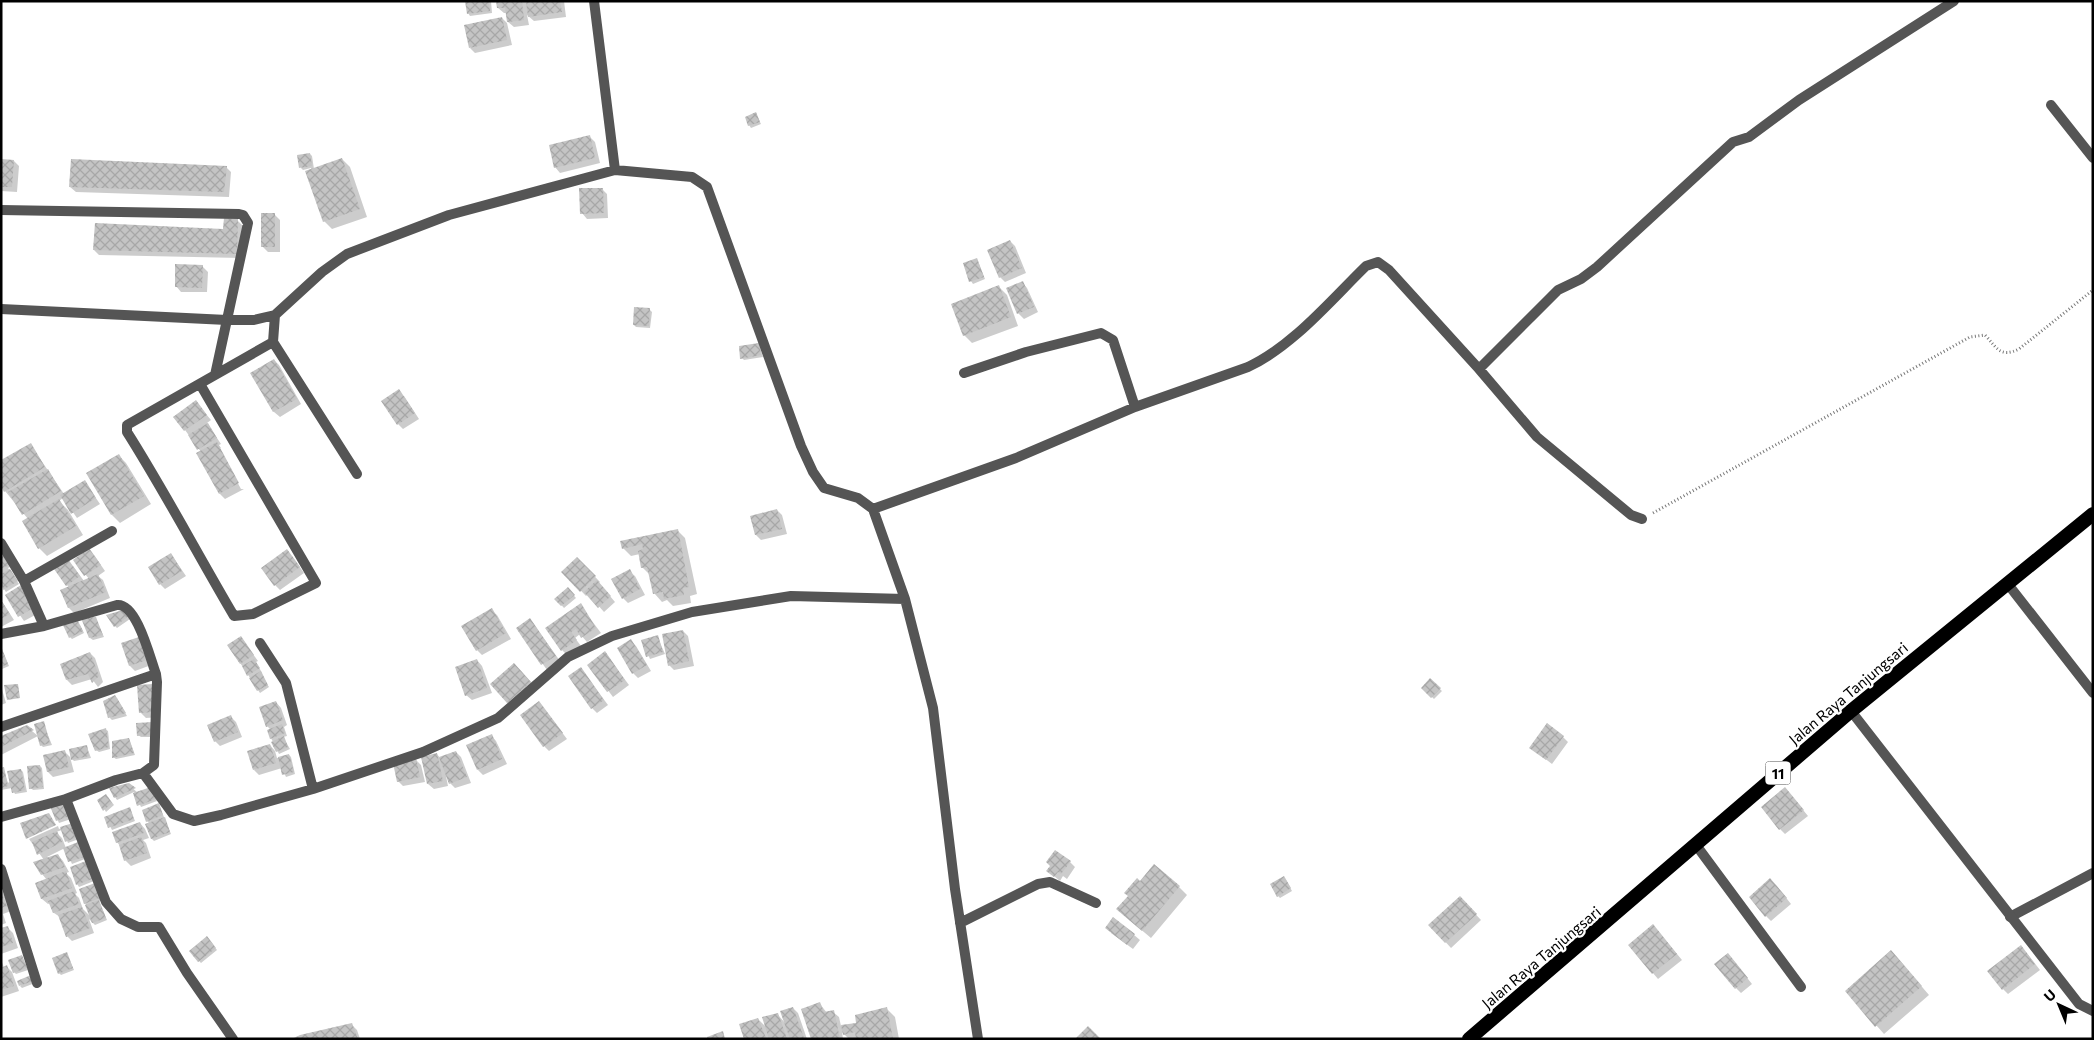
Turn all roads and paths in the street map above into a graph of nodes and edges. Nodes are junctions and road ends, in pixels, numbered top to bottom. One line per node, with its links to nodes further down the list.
1 (594, 1): 5 (street)
2 (1954, 1): 12 (street)
3 (2051, 105): 4 (street)
4 (2093, 158)
5 (615, 170): 9 (street); 18 (street)
6 (1, 210): 10 (street)
7 (2093, 290): 20 (path)
8 (1, 309): 10 (street)
9 (275, 314): 10 (street); 11 (street)
10 (227, 320): 14 (street)
11 (273, 342): 14 (street); 17 (street)
12 (1479, 369): 16 (street); 20 (street)
13 (964, 373): 16 (street)
14 (216, 375): 15 (street)
15 (200, 384): 15 (street)
16 (1135, 407): 18 (street)
17 (357, 474)
18 (873, 509): 25 (street)
19 (2093, 514): 24 (highway, Jalan Raya Tanjungsari / 11)
20 (1642, 519)
21 (112, 531): 23 (street)
22 (1, 543): 23 (street)
23 (24, 581): 26 (street)
24 (2007, 583): 30 (street); 31 (highway, Jalan Raya Tanjungsari / 11)
25 (905, 599): 34 (street); 42 (street)
26 (44, 626): 27 (street); 29 (street)
27 (1, 634)
28 (260, 643): 34 (street)
29 (156, 674): 32 (street); 33 (street)
30 (2093, 693)
31 (1851, 711): 37 (highway, Jalan Raya Tanjungsari / 11); 41 (street)
32 (1, 727)
33 (143, 773): 34 (street); 35 (street)
34 (313, 789)
35 (66, 799): 36 (street); 46 (street)
36 (1, 817)
37 (1696, 845): 44 (street); 48 (highway, Jalan Raya Tanjungsari / 11)
38 (1, 869): 43 (street)
39 (2093, 873): 41 (street)
40 (1096, 903): 42 (street)
41 (2010, 917): 45 (street)
42 (960, 923): 47 (street)
43 (38, 983)
44 (1801, 986)
45 (2093, 1011)
46 (233, 1039)
47 (978, 1039)
48 (1469, 1039)

